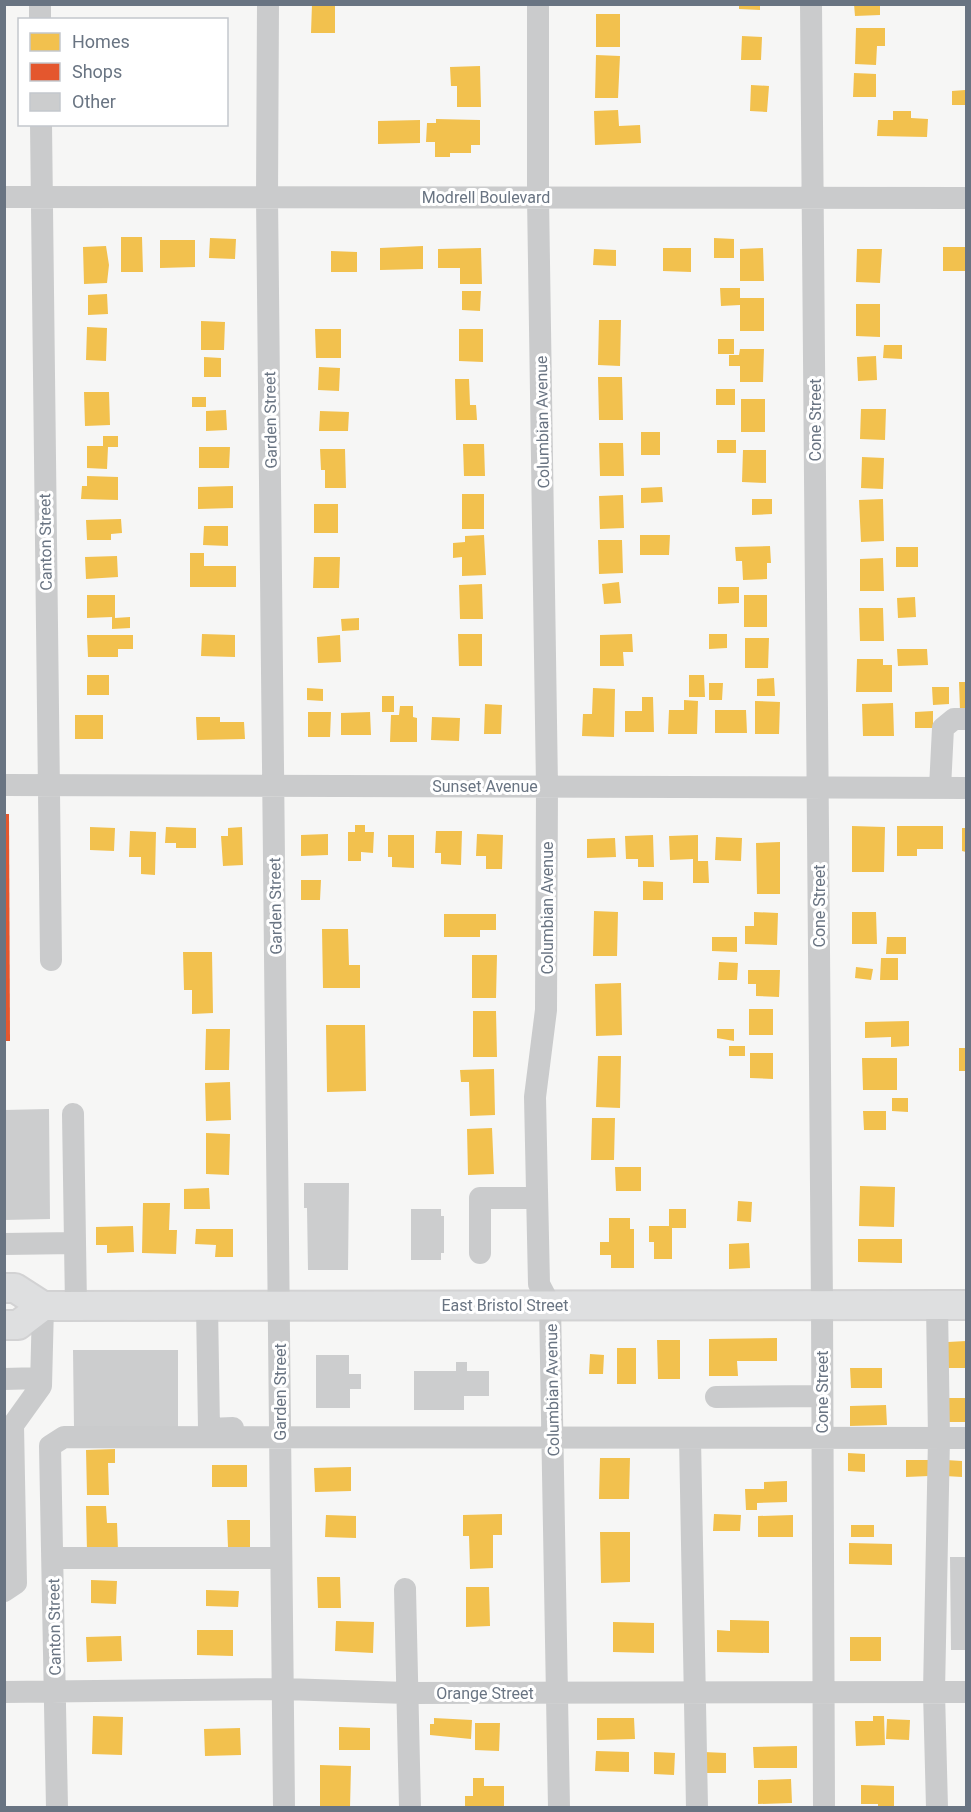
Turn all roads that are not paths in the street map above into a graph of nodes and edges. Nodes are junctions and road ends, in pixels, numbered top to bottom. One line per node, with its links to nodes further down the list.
1 (268, 4): 7 (street, Garden Street)
2 (538, 4): 8 (street, Columbian Avenue)
3 (811, 4): 9 (street, Cone Street)
4 (41, 126): 5 (street, Canton Street)
5 (41, 196): 6 (street, Modrell Boulevard); 7 (street, Modrell Boulevard); 13 (street, Canton Street)
6 (4, 197)
7 (267, 197): 8 (street, Modrell Boulevard); 14 (street, Garden Street)
8 (538, 197): 9 (street, Modrell Boulevard); 15 (street, Columbian Avenue)
9 (814, 197): 10 (street, Modrell Boulevard); 16 (street, Cone Street)
10 (966, 198)
11 (966, 719): 17 (street)
12 (4, 785): 13 (street, Sunset Avenue)
13 (48, 785): 14 (street, Sunset Avenue); 19 (street, Canton Street)
14 (273, 785): 15 (street, Sunset Avenue); 26 (street, Garden Street)
15 (548, 786): 16 (street, Sunset Avenue); 21 (street, Columbian Avenue)
16 (818, 787): 17 (street, Sunset Avenue); 29 (street, Cone Street)
17 (940, 788): 18 (street, Sunset Avenue)
18 (966, 788)
19 (51, 960)
20 (73, 1113): 22 (street)
21 (537, 1198): 24 (street); 28 (street, Columbian Avenue)
22 (75, 1243): 23 (street); 33 (street)
23 (4, 1244)
24 (480, 1253)
25 (4, 1288): 32 (main road)
26 (280, 1304): 27 (main road, East Bristol Street); 28 (main road, East Bristol Street); 40 (street, Garden Street)
27 (207, 1305): 33 (main road, East Bristol Street); 40 (street)
28 (550, 1305): 29 (main road, East Bristol Street); 45 (street, Columbian Avenue)
29 (822, 1305): 30 (main road, East Bristol Street); 37 (street, Cone Street)
30 (937, 1305): 31 (main road, East Bristol Street); 43 (street)
31 (966, 1305)
32 (43, 1306): 33 (main road, East Bristol Street); 34 (main road); 35 (street)
33 (76, 1306)
34 (4, 1325)
35 (41, 1378): 36 (street); 39 (street)
36 (4, 1379)
37 (822, 1396): 38 (street); 41 (street, Cone Street)
38 (716, 1397)
39 (9, 1425): 48 (street)
40 (279, 1433): 45 (street); 46 (street, Canton Street); 47 (street, Garden Street)
41 (823, 1437): 42 (street); 43 (street); 58 (street, Cone Street)
42 (690, 1438): 45 (street); 57 (street)
43 (939, 1438): 44 (street); 52 (street)
44 (966, 1438)
45 (553, 1439): 56 (street, Columbian Avenue)
46 (53, 1558): 47 (street); 54 (street, Canton Street)
47 (281, 1558): 50 (street, Garden Street)
48 (10, 1587)
49 (405, 1589): 55 (street)
50 (284, 1689): 54 (street, Orange Street); 55 (street, Orange Street); 60 (street, Garden Street)
51 (4, 1692): 54 (street, Orange Street)
52 (934, 1692): 53 (street, Orange Street); 58 (street, Orange Street); 65 (street)
53 (966, 1692)
54 (55, 1693): 59 (street, Canton Street)
55 (407, 1693): 56 (street, Orange Street); 61 (street)
56 (558, 1693): 57 (street, Orange Street); 62 (street, Columbian Avenue)
57 (694, 1693): 58 (street, Orange Street); 63 (street)
58 (823, 1693): 64 (street, Cone Street)
59 (57, 1808)
60 (284, 1808)
61 (410, 1808)
62 (559, 1808)
63 (697, 1808)
64 (824, 1808)
65 (938, 1808)

